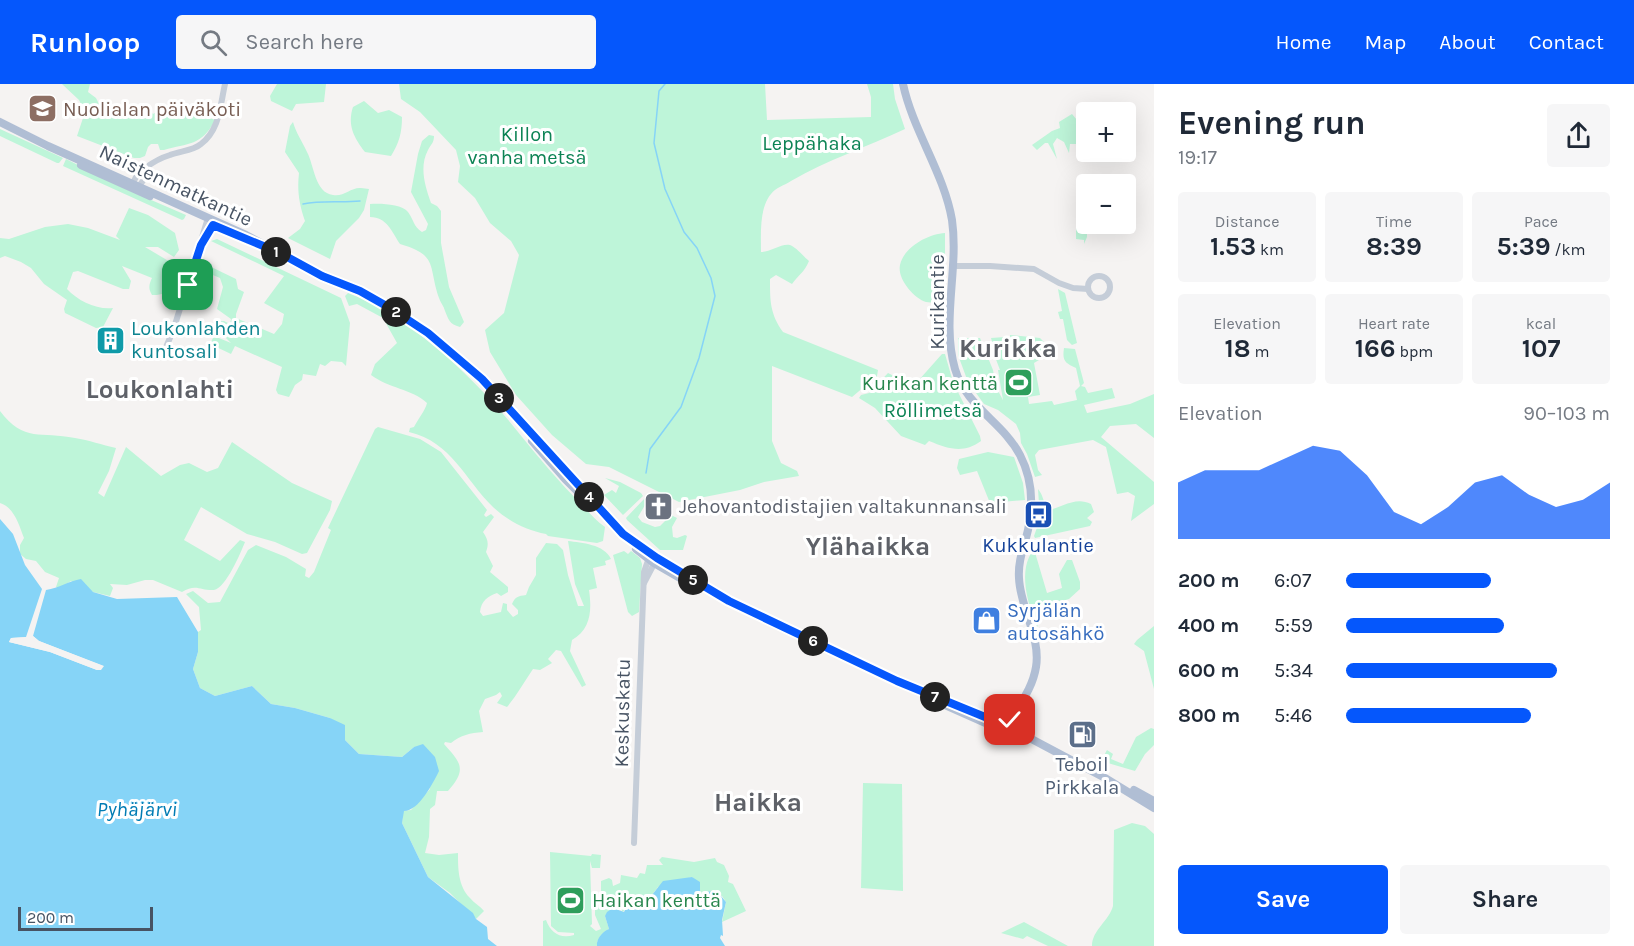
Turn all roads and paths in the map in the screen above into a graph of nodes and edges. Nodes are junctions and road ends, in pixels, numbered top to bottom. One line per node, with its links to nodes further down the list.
1 (225, 84): 4 (street)
2 (903, 84): 6 (main road, Kurikantie)
3 (0, 124): 4 (main road, Naistenmatkantie)
4 (135, 187): 5 (main road, Naistenmatkantie)
5 (211, 221): 8 (street); 9 (main road, Naistenmatkantie)
6 (952, 266): 7 (street); 10 (main road, Kurikantie)
7 (1088, 289)
8 (162, 357)
9 (652, 559): 10 (main road, Naistenmatkantie); 14 (street, Keskuskatu)
10 (1009, 730): 11 (main road, Naistenmatkantie)
11 (1083, 766): 12 (main road, Naistenmatkantie); 13 (main road, Naistenmatkantie)
12 (1154, 801)
13 (1154, 807)
14 (634, 843)

